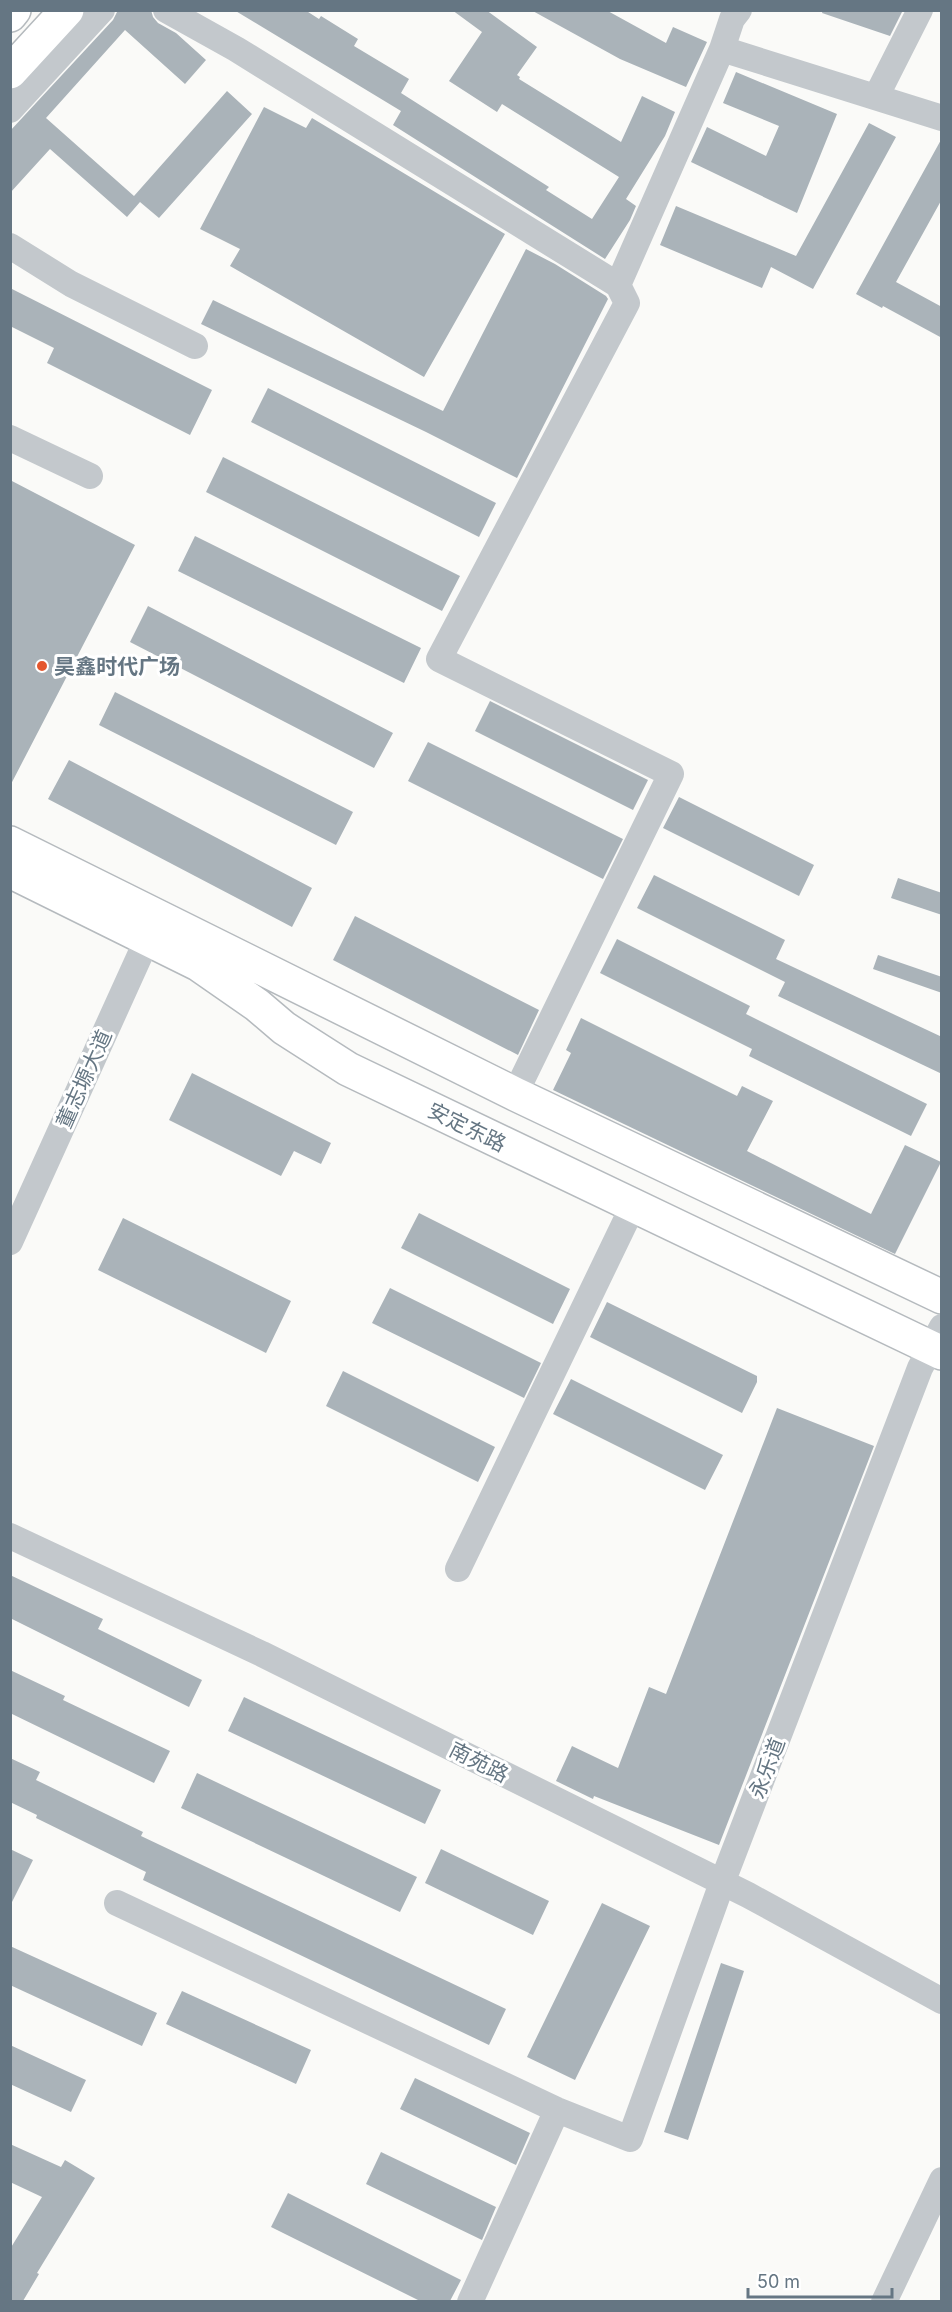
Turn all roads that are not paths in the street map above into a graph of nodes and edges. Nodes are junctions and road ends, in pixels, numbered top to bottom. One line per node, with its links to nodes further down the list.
1 (14, 10): 7 (main road)
2 (67, 10): 9 (main road)
3 (102, 10): 11 (street)
4 (166, 10): 14 (street)
5 (739, 10): 8 (street)
6 (920, 10): 10 (street)
7 (10, 15)
8 (722, 49): 10 (street); 14 (street)
9 (10, 72)
10 (876, 96): 12 (street)
11 (10, 110)
12 (942, 118)
13 (10, 246): 15 (street)
14 (618, 285): 21 (street)
15 (195, 346)
16 (10, 438): 17 (street)
17 (90, 476)
18 (10, 843): 20 (main road, 安定东路)
19 (10, 871): 20 (main road, 安定东路)
20 (149, 925): 21 (main road, 安定东路); 22 (main road, 安定东路); 23 (street, 董志塬大道); 24 (street, 董志塬大道)
21 (515, 1094): 25 (main road, 安定东路)
22 (633, 1206): 26 (main road, 安定东路); 29 (street)
23 (10, 1216)
24 (10, 1242)
25 (942, 1297)
26 (938, 1342): 30 (street, 永乐道)
27 (10, 1536): 30 (street, 南苑路)
28 (10, 1546): 30 (street, 南苑路)
29 (458, 1569)
30 (721, 1886): 32 (street, 南苑路); 33 (street, 南苑路); 34 (street, 永乐道)
31 (117, 1903): 34 (street)
32 (942, 2001)
33 (942, 2010)
34 (557, 2109): 36 (street)
35 (942, 2180): 37 (street)
36 (470, 2301)
37 (884, 2301)

